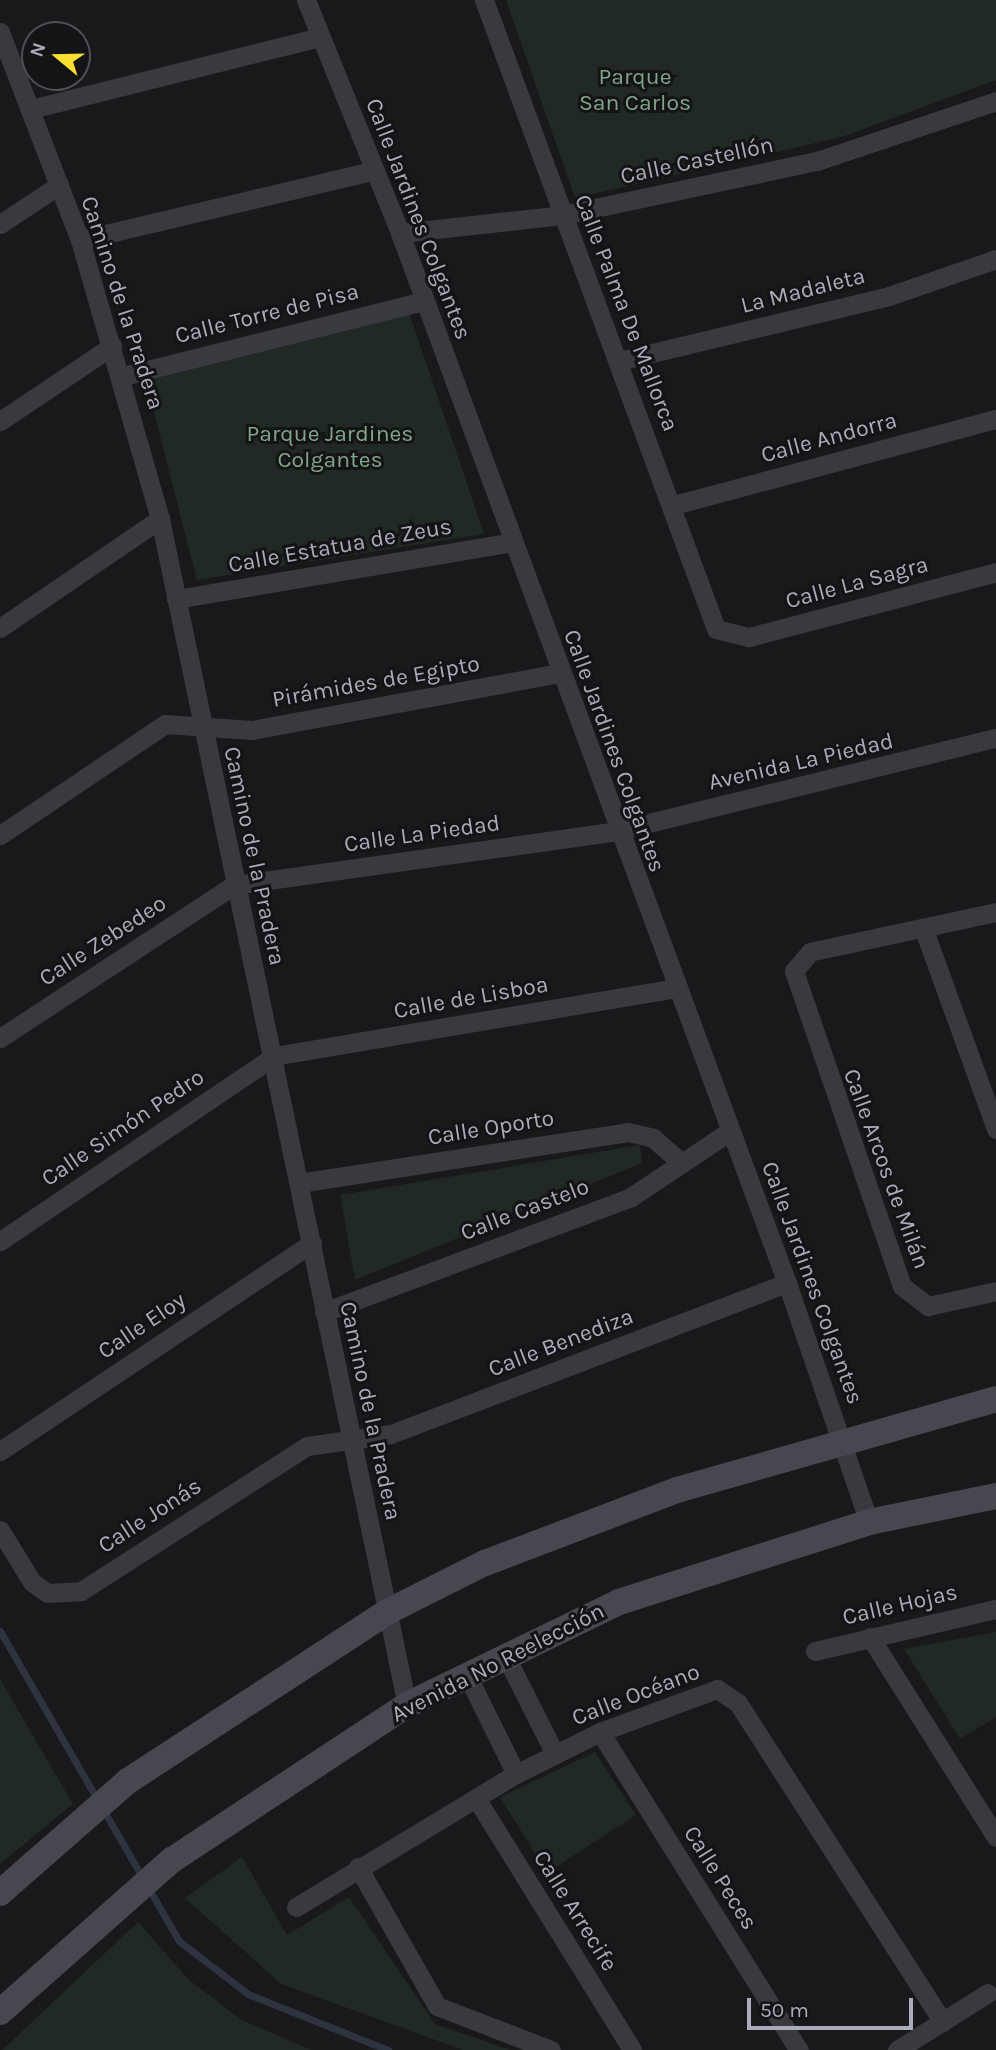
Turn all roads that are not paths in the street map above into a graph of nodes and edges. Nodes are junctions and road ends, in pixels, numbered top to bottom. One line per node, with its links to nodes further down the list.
1 (306, 0): 4 (street, Calle Jardines Colgantes)
2 (484, 0): 9 (street, Calle Palma De Mallorca)
3 (0, 32): 6 (street, Camino de la Pradera)
4 (320, 37): 6 (street); 7 (street, Calle Jardines Colgantes)
5 (996, 100): 9 (street, Calle Castellón)
6 (31, 109): 8 (street, Camino de la Pradera)
7 (374, 170): 11 (street, Calle Jardines Colgantes); 12 (street)
8 (59, 185): 10 (street); 12 (street, Camino de la Pradera)
9 (562, 215): 11 (street, Calle Castellón); 16 (street, Calle Palma De Mallorca)
10 (0, 224)
11 (400, 233): 14 (street, Calle Jardines Colgantes)
12 (80, 240): 15 (street, Camino de la Pradera)
13 (996, 259): 16 (street, La Madaleta)
14 (424, 300): 17 (street, Calle Torre de Pisa); 22 (street, Calle Jardines Colgantes)
15 (112, 346): 17 (street, Camino de la Pradera); 19 (street)
16 (618, 361): 20 (street, Calle Palma De Mallorca)
17 (123, 376): 21 (street, Camino de la Pradera)
18 (996, 419): 20 (street, Calle Andorra)
19 (0, 421)
20 (674, 505): 26 (street, Calle Palma De Mallorca)
21 (160, 519): 24 (street, Camino de la Pradera); 25 (street)
22 (512, 542): 24 (street, Calle Estatua de Zeus); 27 (street, Calle Jardines Colgantes)
23 (996, 572): 26 (street, Calle La Sagra)
24 (176, 599): 28 (street, Camino de la Pradera)
25 (0, 628)
26 (730, 636)
27 (559, 673): 28 (street, Pirámides de Egipto); 30 (street, Calle Jardines Colgantes)
28 (201, 726): 31 (street, Pirámides de Egipto); 32 (street, Camino de la Pradera)
29 (996, 738): 30 (street, Avenida La Piedad)
30 (616, 831): 32 (street, Calle La Piedad); 35 (street, Calle Jardines Colgantes)
31 (0, 835)
32 (234, 886): 36 (street, Calle Zebedeo); 37 (street, Camino de la Pradera)
33 (996, 912): 34 (street)
34 (924, 930): 38 (street); 45 (street, Calle Arcos de Milán)
35 (677, 988): 37 (street, Calle de Lisboa); 39 (street, Calle Jardines Colgantes)
36 (0, 1038)
37 (274, 1056): 41 (street, Camino de la Pradera); 42 (street, Calle Simón Pedro)
38 (996, 1129)
39 (730, 1130): 40 (street, Calle Castelo); 44 (street, Calle Jardines Colgantes)
40 (681, 1162): 41 (street, Calle Oporto); 46 (street, Calle Castelo)
41 (299, 1183): 43 (street, Camino de la Pradera)
42 (0, 1241)
43 (312, 1243): 46 (street, Camino de la Pradera); 50 (street, Calle Eloy)
44 (787, 1283): 48 (street, Calle Jardines Colgantes); 49 (street, Calle Benediza)
45 (996, 1291)
46 (324, 1312): 49 (street, Camino de la Pradera)
47 (996, 1399): 48 (main road)
48 (842, 1438): 52 (street, Calle Jardines Colgantes); 55 (main road)
49 (351, 1440): 53 (street, Calle Jonás); 55 (street, Camino de la Pradera)
50 (0, 1451)
51 (996, 1496): 52 (main road, Avenida No Reelección)
52 (869, 1522): 58 (main road, Avenida No Reelección)
53 (0, 1530)
54 (996, 1609): 56 (street, Calle Hojas)
55 (387, 1612): 60 (street, Camino de la Pradera); 67 (main road)
56 (870, 1637): 57 (street, Calle Hojas); 65 (street)
57 (815, 1651)
58 (505, 1655): 59 (main road, Avenida No Reelección); 62 (street)
59 (467, 1675): 60 (main road, Avenida No Reelección); 63 (street)
60 (407, 1705): 70 (main road, Avenida No Reelección)
61 (600, 1732): 62 (street, Calle Océano); 71 (street, Calle Océano); 74 (street, Calle Peces)
62 (555, 1754): 63 (street, Calle Océano)
63 (516, 1774): 64 (street, Calle Océano)
64 (476, 1798): 66 (street, Calle Océano); 73 (street, Calle Arrecife)
65 (996, 1837)
66 (358, 1867): 68 (street, Calle Océano); 72 (street)
67 (0, 1893)
68 (296, 1907)
69 (988, 1993): 71 (street)
70 (0, 2012)
71 (943, 2022): 75 (street)
72 (551, 2050)
73 (632, 2050)
74 (799, 2050)
75 (897, 2050)

